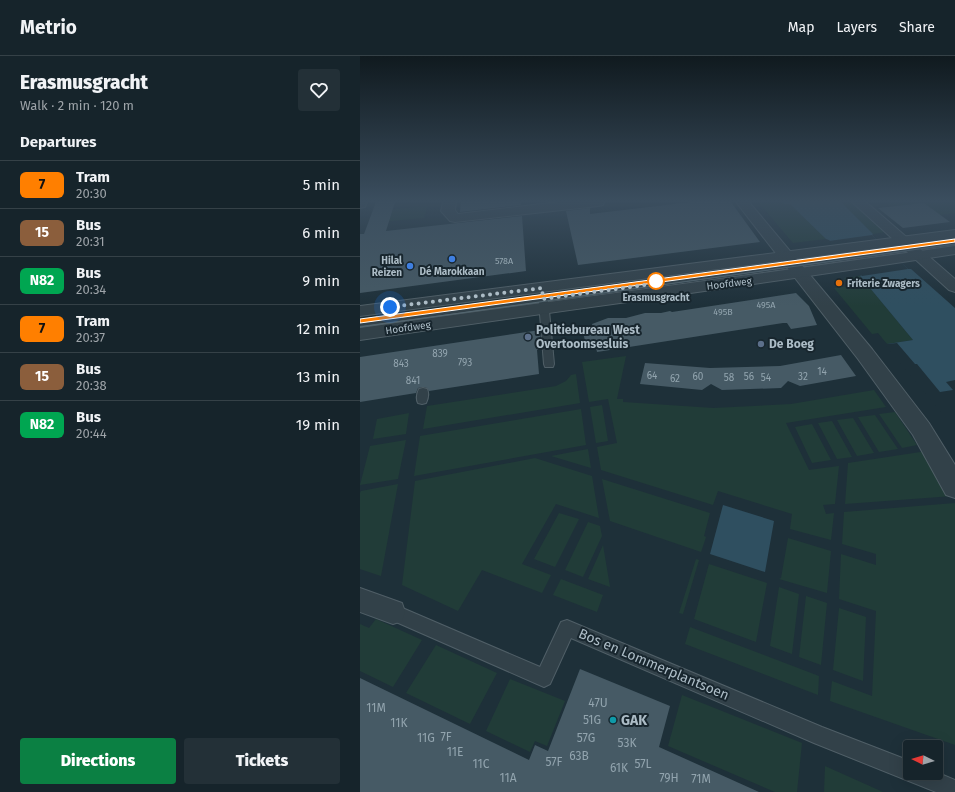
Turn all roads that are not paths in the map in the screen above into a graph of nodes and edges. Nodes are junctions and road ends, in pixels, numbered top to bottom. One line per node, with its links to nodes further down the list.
1 (770, 236): 8 (street)
2 (894, 236): 5 (street)
3 (948, 236): 5 (street, Hoofdweg)
4 (955, 242): 5 (lane, Hoofdweg)
5 (909, 250): 6 (street, Hoofdweg); 7 (street, Hoofdweg); 7 (street, Hoofdweg); 9 (street)
6 (955, 250)
7 (844, 257): 8 (street, Hoofdweg); 8 (street, Hoofdweg)
8 (790, 261): 10 (street, Hoofdweg); 15 (street)
9 (955, 287)
10 (543, 298): 11 (street, Hoofdweg); 12 (lane, Hoofdweg); 13 (street, Hoofdweg); 14 (lane)
11 (360, 311)
12 (360, 323)
13 (360, 334)
14 (549, 364)
15 (955, 486)
16 (360, 600): 17 (street, Bos en Lommerplantsoen)
17 (393, 612): 18 (lane, Bos en Lommerplantsoen)
18 (903, 768)
19 (931, 780): 20 (lane)
20 (955, 790)

